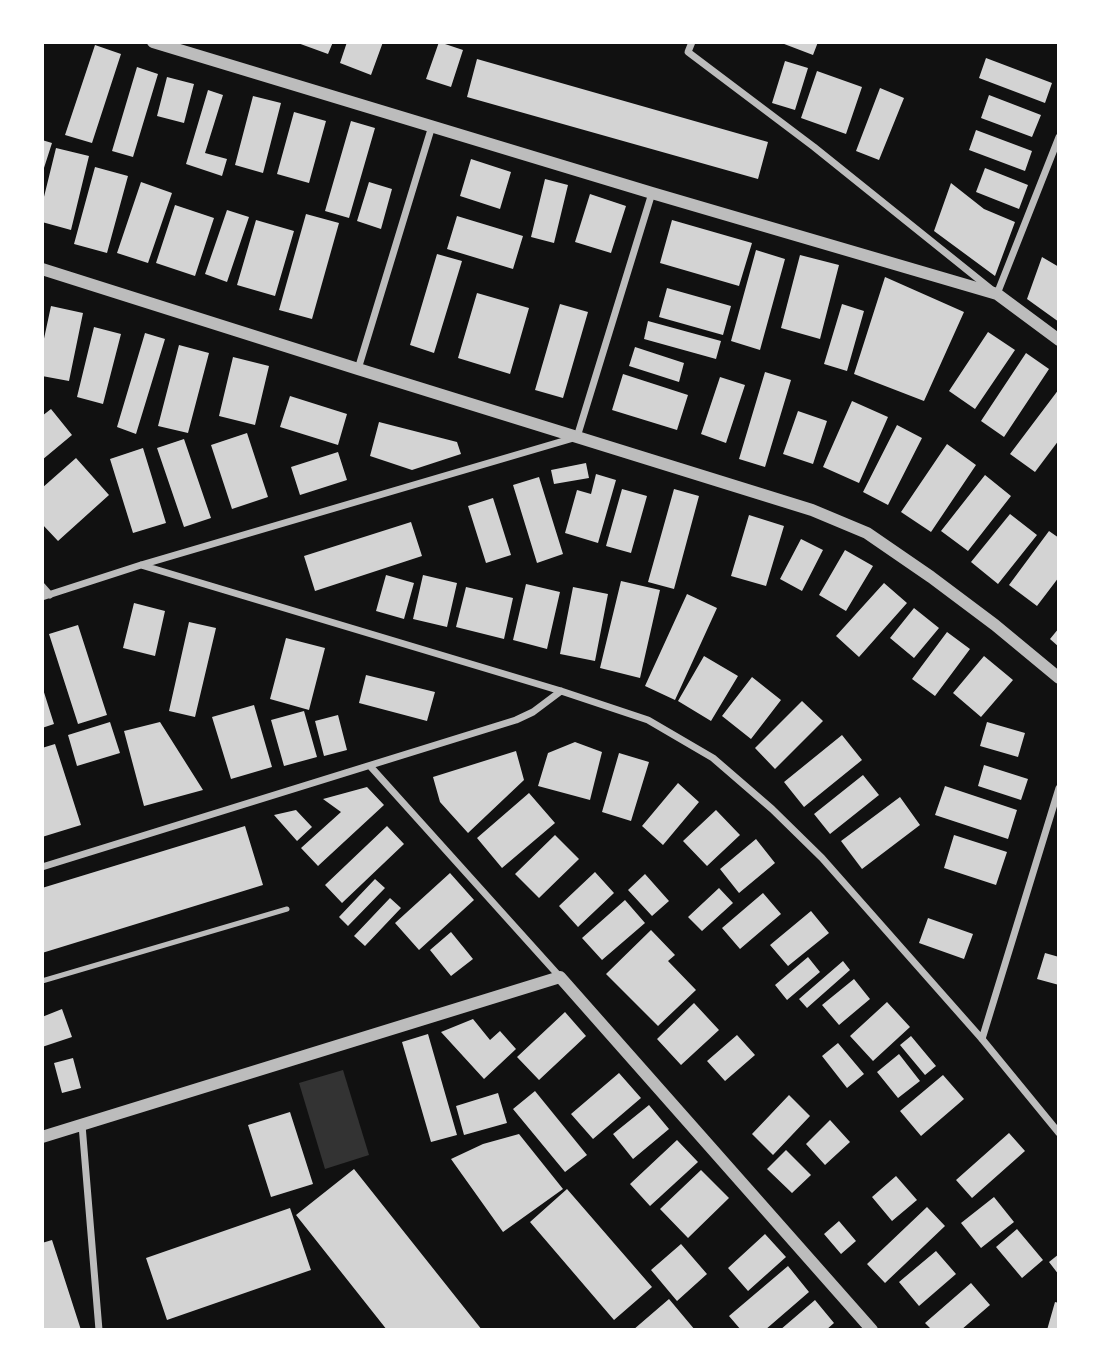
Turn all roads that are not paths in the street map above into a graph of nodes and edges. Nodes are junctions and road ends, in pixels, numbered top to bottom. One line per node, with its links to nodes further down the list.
1 (153, 42): 3 (street)
2 (692, 42): 7 (street)
3 (432, 126): 5 (street); 9 (street)
4 (1059, 137): 7 (street)
5 (652, 192): 7 (street); 10 (street)
6 (42, 269): 9 (street)
7 (997, 294): 8 (street)
8 (1059, 340)
9 (358, 369): 10 (street)
10 (577, 437): 11 (street); 14 (street)
11 (141, 565): 13 (street); 15 (street)
12 (42, 586): 13 (street)
13 (46, 596)
14 (1059, 678)
15 (561, 691): 16 (street); 22 (street)
16 (370, 766): 18 (street); 20 (street)
17 (1059, 788): 22 (street)
18 (42, 867)
19 (286, 909): 21 (lane)
20 (560, 977): 23 (street); 27 (street)
21 (42, 981)
22 (982, 1039): 24 (street)
23 (82, 1125): 25 (street); 26 (street)
24 (1059, 1133)
25 (42, 1137)
26 (99, 1330)
27 (872, 1330)

